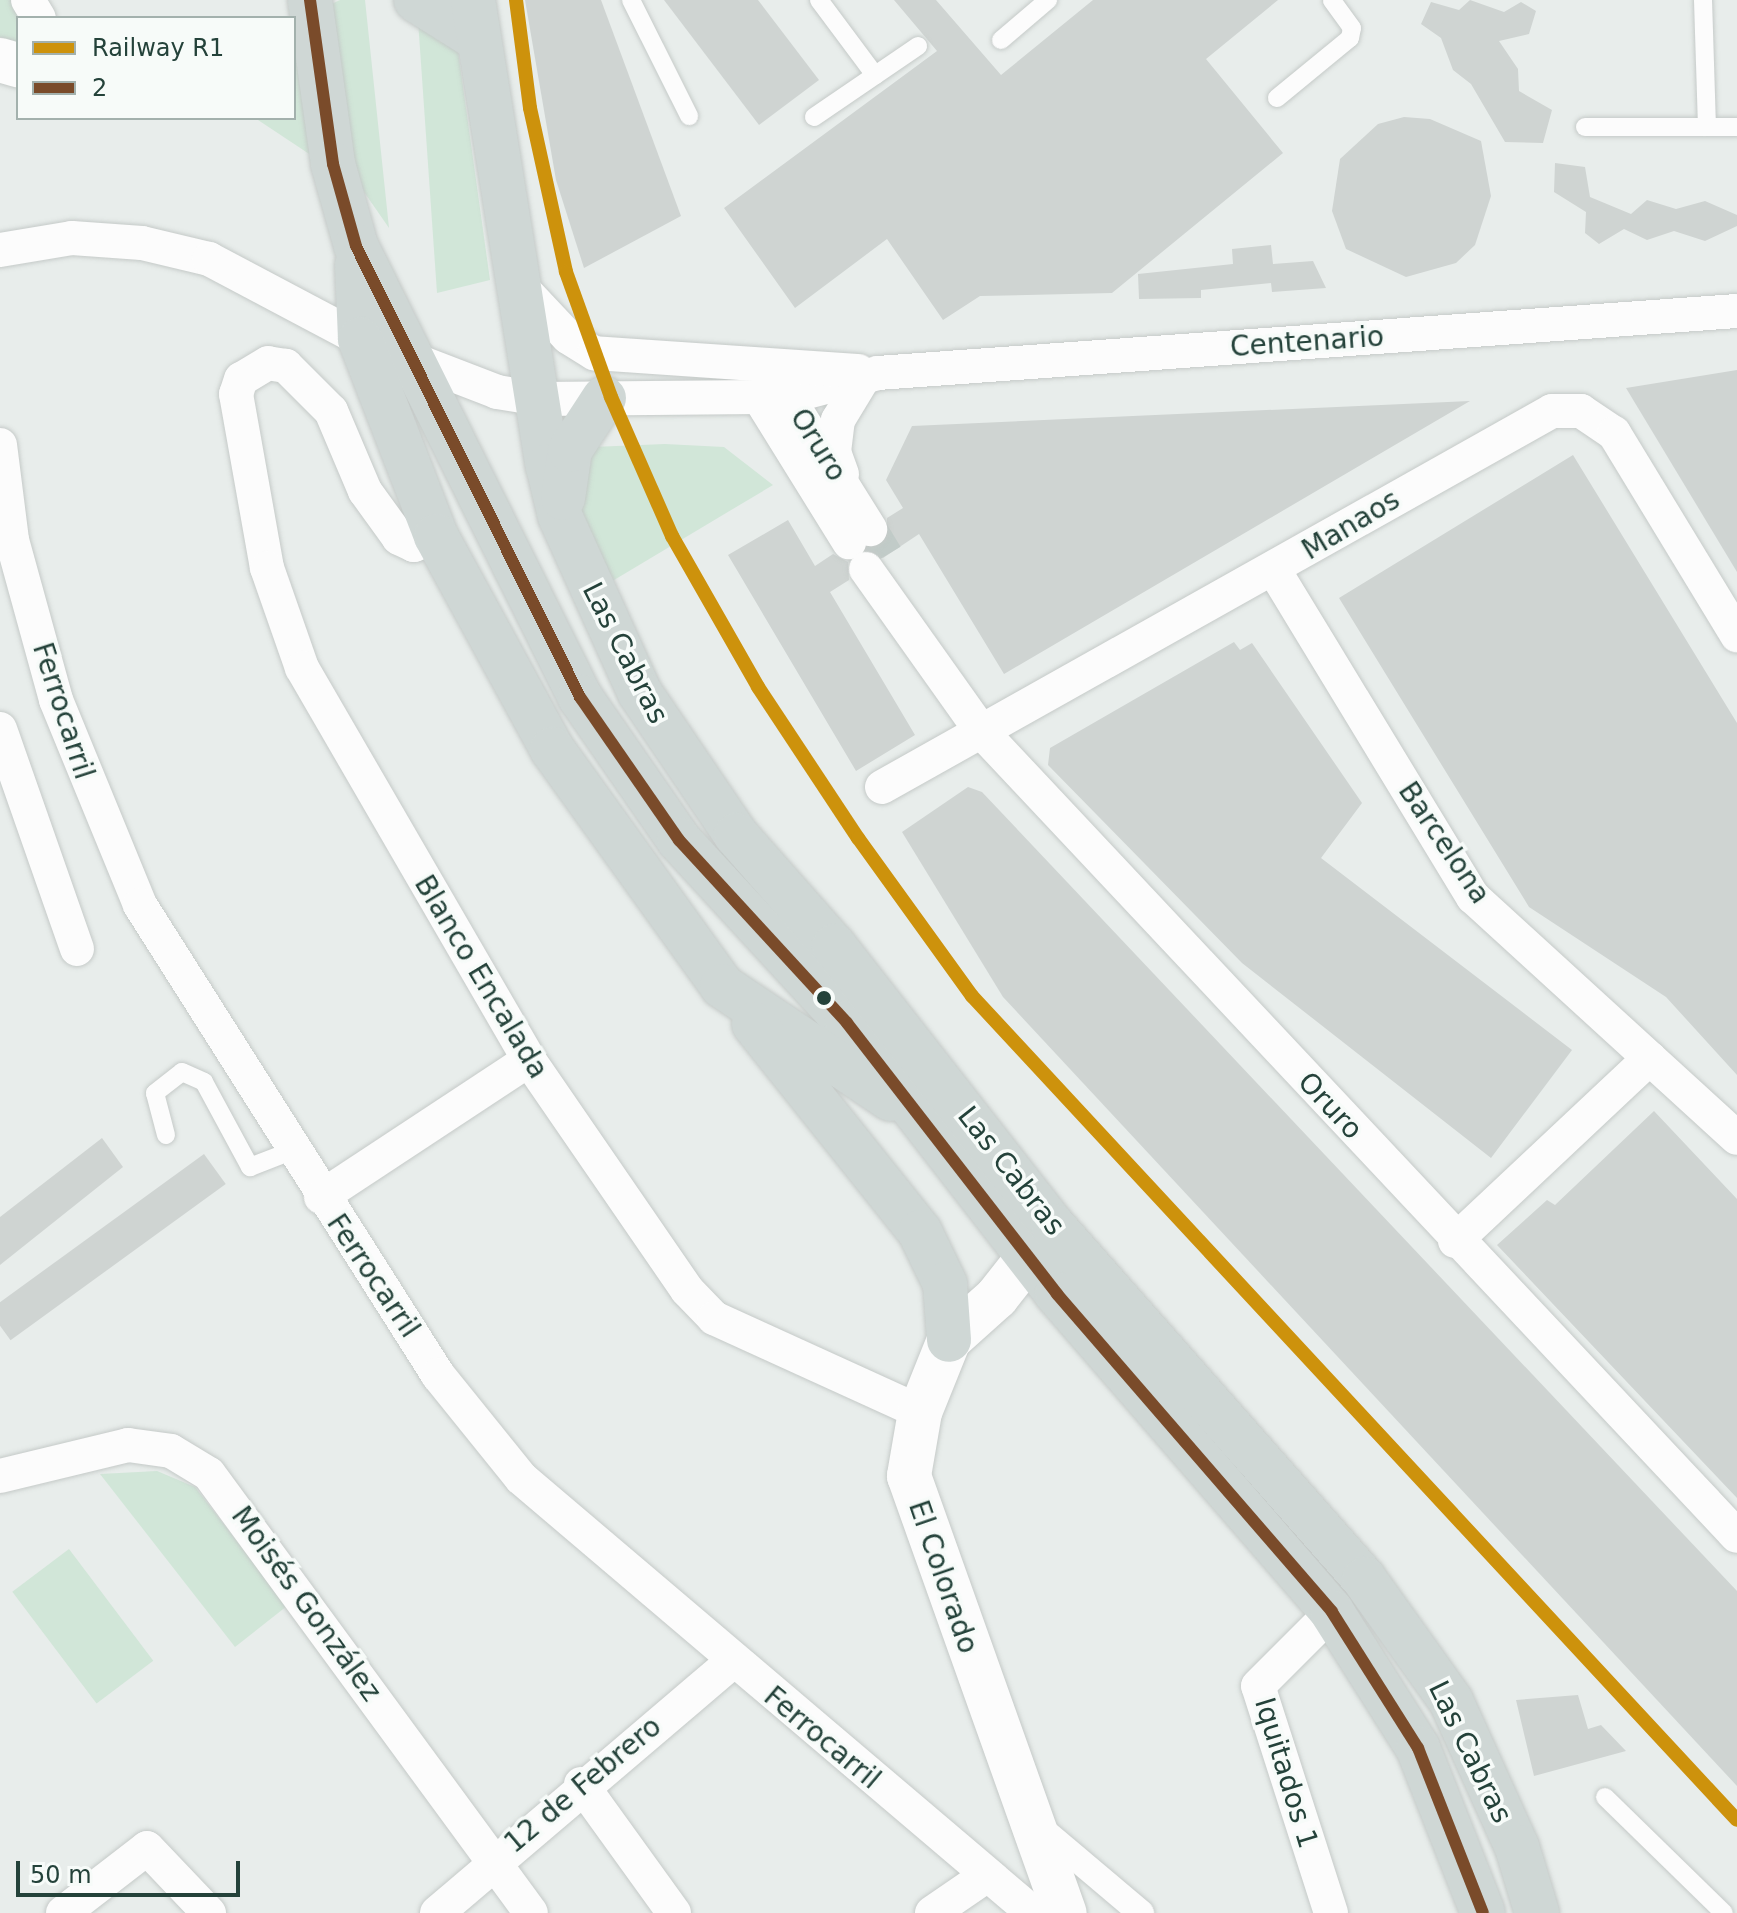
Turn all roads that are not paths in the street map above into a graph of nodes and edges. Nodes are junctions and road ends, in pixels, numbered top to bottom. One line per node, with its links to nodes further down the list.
1 (416, 0): 8 (main road)
2 (631, 0): 13 (lane)
3 (819, 0): 11 (lane)
4 (1048, 0): 9 (lane)
5 (1332, 0): 12 (lane)
6 (1703, 0): 16 (lane)
7 (307, 6): 18 (main road)
8 (476, 19): 20 (main road, Las Cabras)
9 (1001, 40)
10 (918, 46): 11 (lane)
11 (875, 75): 14 (lane)
12 (1277, 98)
13 (689, 116)
14 (814, 117)
15 (1585, 127): 16 (lane)
16 (1707, 127): 17 (lane)
17 (1737, 127)
18 (356, 246): 22 (main road); 23 (main road, Las Cabras)
19 (0, 250): 22 (street, Centenario)
20 (519, 285): 24 (street, Centenario); 28 (main road, Las Cabras)
21 (1737, 311): 25 (street, Centenario)
22 (360, 339): 23 (street, Centenario); 32 (main road)
23 (409, 357): 28 (street, Centenario); 43 (main road, Las Cabras)
24 (765, 360): 25 (street, Centenario); 26 (street, Oruro)
25 (871, 375): 26 (street, Centenario); 30 (street)
26 (773, 397): 27 (street, Centenario); 30 (street, Oruro); 33 (street, Oruro)
27 (604, 398): 28 (street, Centenario); 31 (main road)
28 (540, 399): 31 (main road, Las Cabras)
29 (0, 445): 46 (street, Ferrocarril)
30 (850, 497): 33 (street, Oruro)
31 (560, 516): 49 (main road, Las Cabras)
32 (436, 536): 40 (main road); 42 (street, Blanco Encalada)
33 (868, 549): 37 (street, Oruro)
34 (1274, 570): 35 (street, Manaos); 37 (street, Manaos); 41 (street, Barcelona)
35 (1737, 635)
36 (0, 729): 39 (street)
37 (981, 731): 38 (street, Manaos); 48 (street, Oruro)
38 (882, 787)
39 (77, 949)
40 (722, 986): 43 (main road); 50 (main road)
41 (1650, 1058): 45 (street, Barcelona); 48 (street)
42 (529, 1060): 47 (street); 51 (street, Blanco Encalada)
43 (919, 1118): 49 (main road, Las Cabras)
44 (166, 1135): 46 (lane)
45 (1737, 1138)
46 (291, 1151): 47 (street, Ferrocarril)
47 (321, 1197): 55 (street, Ferrocarril)
48 (1455, 1241): 53 (street, Oruro)
49 (1042, 1242): 50 (street, El Colorado); 54 (main road, Las Cabras); 72 (main road, Las Cabras)
50 (949, 1340): 51 (street, El Colorado)
51 (920, 1412): 58 (street, El Colorado)
52 (0, 1476): 59 (street, Moisés González)
53 (1737, 1536)
54 (1332, 1612): 70 (street, Iquitados 1); 71 (main road, Las Cabras)
55 (732, 1662): 56 (street, 12 de Febrero); 60 (street, Ferrocarril)
56 (581, 1784): 59 (street, 12 de Febrero); 65 (street)
57 (1605, 1797): 73 (lane)
58 (1032, 1821): 68 (street, El Colorado); 69 (street)
59 (493, 1861): 63 (street, 12 de Febrero); 64 (street, Moisés González)
60 (986, 1876): 66 (street); 67 (street, Ferrocarril)
61 (63, 1913): 62 (street)
62 (209, 1913)
63 (437, 1913)
64 (531, 1913)
65 (674, 1913)
66 (932, 1913)
67 (1033, 1913)
68 (1065, 1913)
69 (1141, 1913)
70 (1331, 1913)
71 (1483, 1913)
72 (1537, 1913)
73 (1724, 1913)

